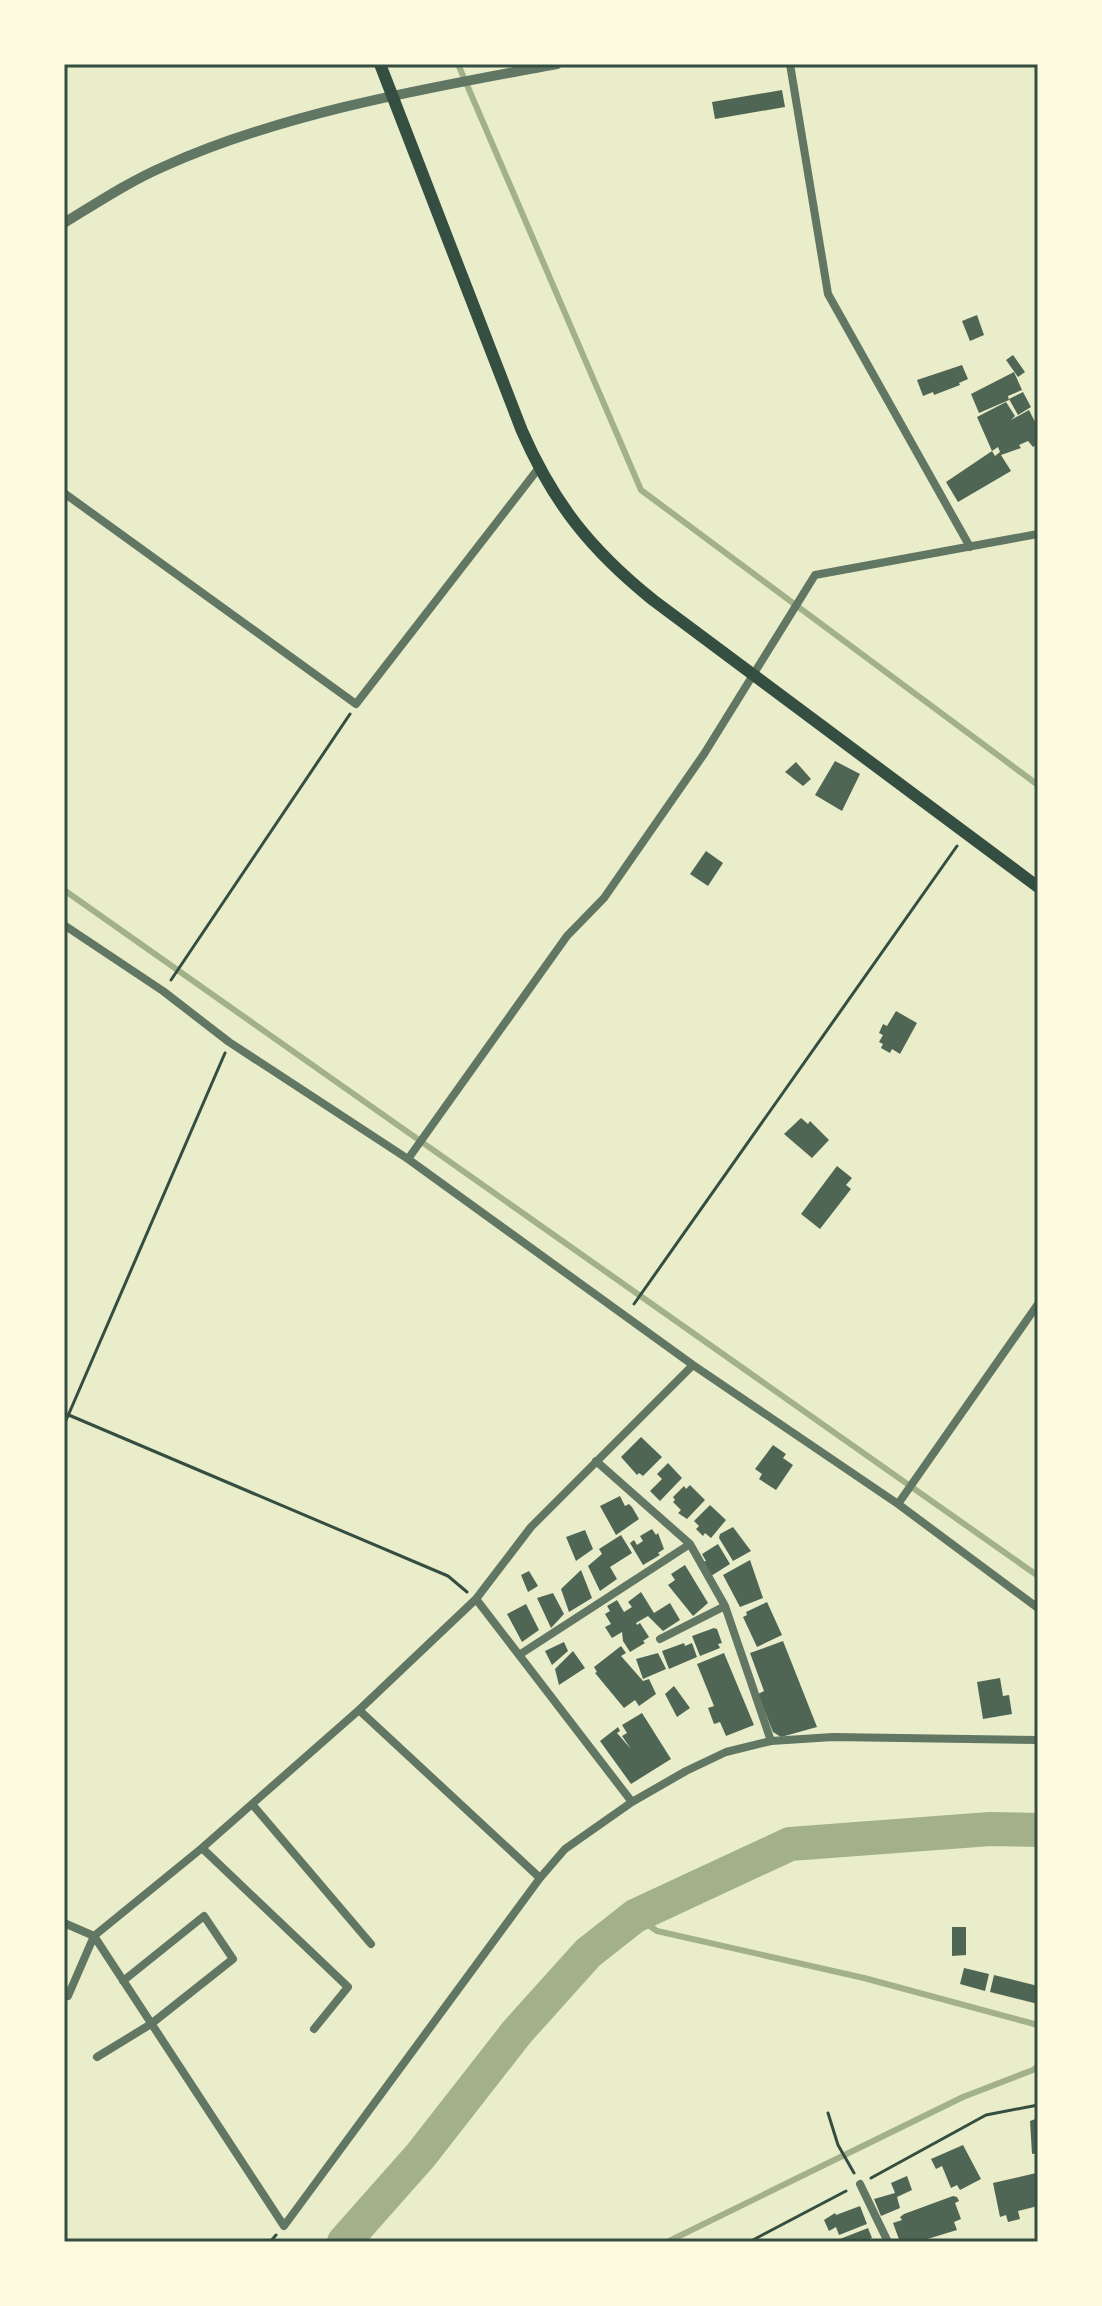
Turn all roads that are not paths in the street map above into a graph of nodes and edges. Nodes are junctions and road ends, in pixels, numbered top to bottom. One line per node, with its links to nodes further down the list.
1 (380, 64): 4 (main road)
2 (557, 64): 4 (street)
3 (790, 64): 9 (street)
4 (393, 95): 5 (street); 6 (main road)
5 (64, 223)
6 (538, 469): 7 (street); 10 (main road)
7 (64, 493)
8 (1038, 534): 9 (street)
9 (970, 547): 10 (street)
10 (752, 675): 11 (main road); 13 (street)
11 (1038, 887)
12 (64, 925): 13 (street)
13 (408, 1159): 15 (street)
14 (1038, 1304): 17 (street)
15 (693, 1365): 16 (street); 17 (street)
16 (596, 1461): 18 (street); 19 (street)
17 (898, 1504): 21 (street)
18 (690, 1544): 20 (street); 23 (street)
19 (476, 1599): 23 (street); 24 (street)
20 (725, 1606): 22 (street); 26 (street)
21 (1038, 1608)
22 (660, 1639)
23 (519, 1655): 27 (street)
24 (359, 1710): 28 (street); 30 (street)
25 (1038, 1740): 26 (street)
26 (771, 1741): 27 (street)
27 (632, 1802): 30 (street)
28 (252, 1804): 29 (street); 33 (street)
29 (202, 1848): 32 (street); 37 (street)
30 (540, 1878): 36 (street)
31 (64, 1923): 32 (street)
32 (94, 1936): 34 (street); 35 (street)
33 (371, 1944)
34 (123, 1981): 36 (street); 36 (street)
35 (68, 1996)
36 (151, 2024): 38 (street)
37 (314, 2029)
38 (97, 2057)
39 (860, 2184): 40 (street)
40 (888, 2242)

